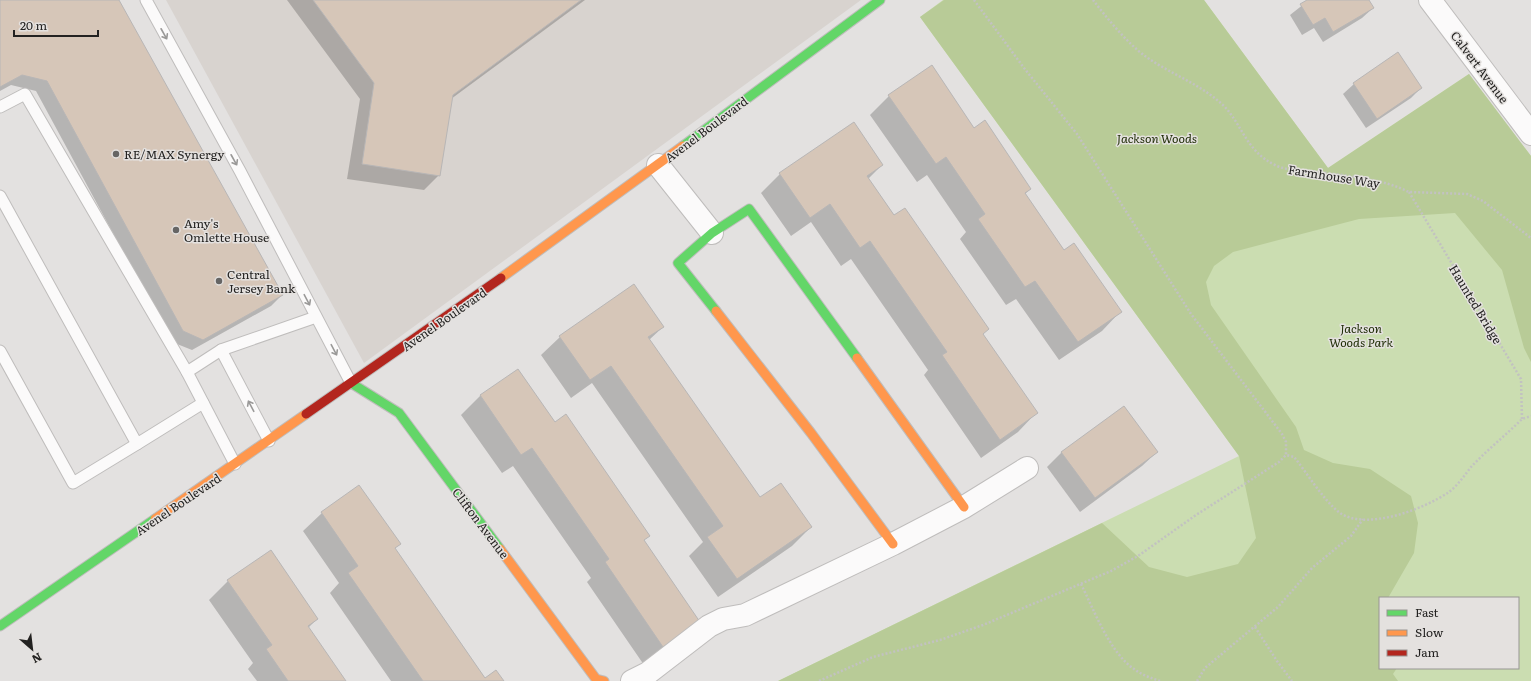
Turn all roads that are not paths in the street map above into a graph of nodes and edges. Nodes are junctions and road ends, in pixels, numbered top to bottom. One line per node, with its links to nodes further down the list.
1 (146, 0): 9 (lane, one-way to 9)
2 (880, 0): 6 (street, Avenel Boulevard)
3 (1430, 0): 5 (street, Calvert Avenue)
4 (0, 107): 12 (lane)
5 (1531, 134)
6 (658, 165): 8 (street); 13 (street, Avenel Boulevard)
7 (0, 196): 16 (lane)
8 (712, 233): 19 (street); 20 (street)
9 (316, 317): 10 (lane); 13 (lane, one-way to 13)
10 (221, 350): 12 (lane); 15 (lane, one-way to 10)
11 (0, 351): 16 (lane)
12 (186, 372): 14 (lane)
13 (351, 383): 15 (street, Avenel Boulevard); 22 (street, Clifton Avenue)
14 (203, 403): 16 (lane); 17 (lane)
15 (269, 441): 17 (street, Avenel Boulevard)
16 (137, 444)
17 (235, 464): 21 (street, Avenel Boulevard)
18 (1027, 468): 19 (street)
19 (964, 507): 20 (street)
20 (893, 544): 23 (street)
21 (0, 626)
22 (600, 680)
23 (632, 681)

